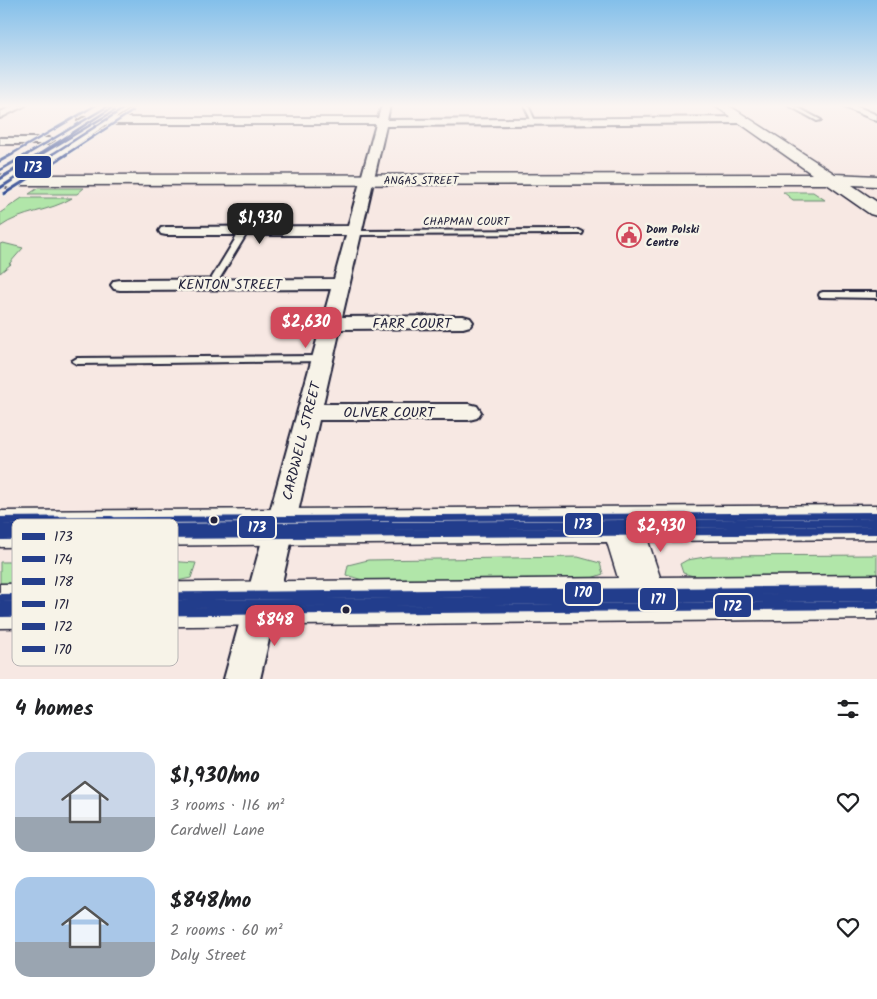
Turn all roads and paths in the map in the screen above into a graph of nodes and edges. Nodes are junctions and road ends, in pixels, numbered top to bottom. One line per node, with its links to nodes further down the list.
1 (56, 137): 6 (main road)
2 (75, 137): 9 (main road)
3 (378, 137): 10 (street, CARDWELL STREET)
4 (767, 137): 8 (main road)
5 (0, 141): 6 (street)
6 (49, 141): 9 (main road)
7 (877, 176): 8 (main road, ANGAS STREET)
8 (830, 179): 10 (main road, ANGAS STREET); 11 (main road, ANGAS STREET); 12 (main road)
9 (2, 180): 10 (main road, ANGAS STREET)
10 (367, 180): 15 (street, CARDWELL STREET)
11 (877, 181)
12 (877, 210)
13 (244, 230): 14 (street); 15 (street); 17 (lane)
14 (166, 231)
15 (354, 231): 16 (lane, CHAPMAN COURT); 18 (street, CARDWELL STREET)
16 (579, 232)
17 (212, 284): 18 (street, KENTON STREET); 19 (street, KENTON STREET)
18 (341, 284): 23 (street, CARDWELL STREET)
19 (120, 285)
20 (824, 295): 21 (lane)
21 (877, 295)
22 (463, 322): 23 (street, FARR COURT)
23 (331, 323): 24 (street, CARDWELL STREET)
24 (322, 359): 25 (lane); 26 (street, CARDWELL STREET)
25 (77, 361)
26 (308, 412): 27 (street, OLIVER COURT); 31 (street, CARDWELL STREET)
27 (470, 412)
28 (877, 522): 29 (main road)
29 (622, 524): 31 (main road); 33 (main road)
30 (178, 528): 31 (main road)
31 (280, 528): 34 (street, CARDWELL STREET)
32 (877, 597): 33 (main road)
33 (646, 599): 34 (main road)
34 (261, 603): 35 (main road); 36 (street, CARDWELL STREET)
35 (178, 604)
36 (242, 679)

